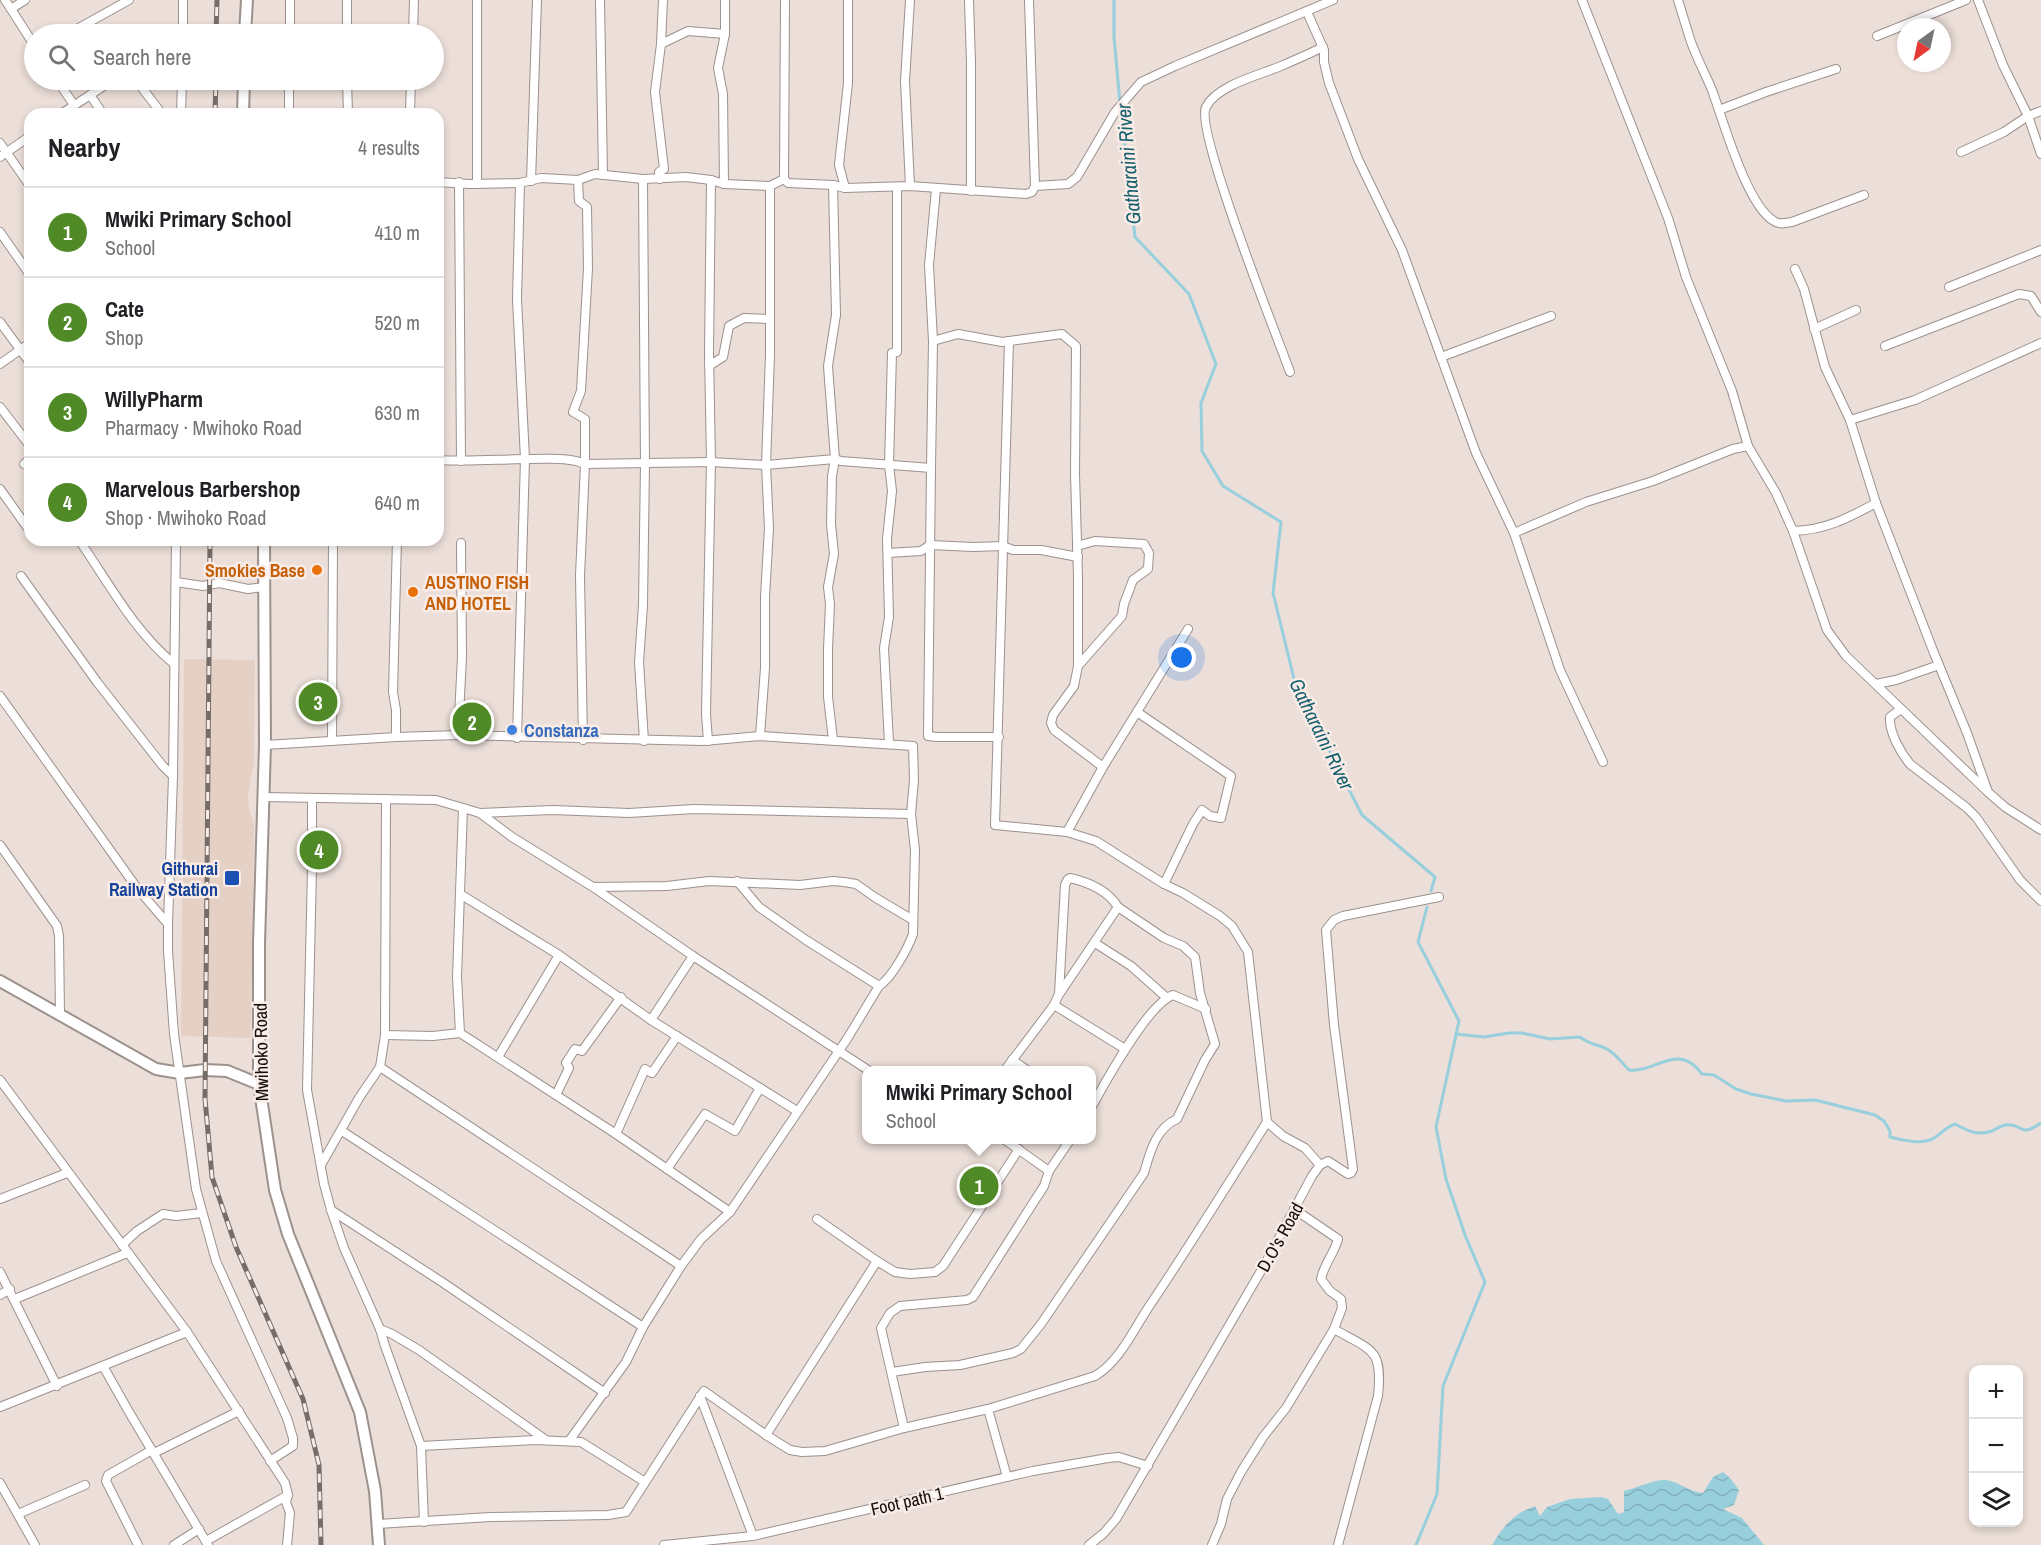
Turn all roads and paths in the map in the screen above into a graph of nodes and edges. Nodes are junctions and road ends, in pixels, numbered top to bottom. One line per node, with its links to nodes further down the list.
1 (5, 0): 24 (street)
2 (25, 0): 24 (street)
3 (129, 0): 26 (street)
4 (183, 0): 27 (street)
5 (247, 0): 28 (street)
6 (290, 0): 29 (street)
7 (346, 0): 30 (street)
8 (414, 0): 31 (street)
9 (477, 0): 75 (street)
10 (537, 0): 71 (street)
11 (600, 0): 64 (street)
12 (663, 0): 35 (street)
13 (724, 0): 33 (street)
14 (785, 0): 67 (street)
15 (848, 0): 82 (street)
16 (910, 0): 79 (street)
17 (969, 0): 84 (street)
18 (1029, 0): 80 (street)
19 (1333, 0): 25 (street)
20 (1582, 0): 111 (street)
21 (1678, 0): 56 (street)
22 (1966, 0): 34 (street)
23 (1978, 0): 58 (street)
24 (11, 9): 32 (street)
25 (1306, 12): 36 (street); 80 (street)
26 (86, 24)
27 (183, 24)
28 (246, 24)
29 (290, 24)
30 (347, 24)
31 (413, 24)
32 (24, 29)
33 (725, 34): 35 (street); 76 (street)
34 (1877, 36)
35 (661, 44): 66 (street)
36 (1323, 48): 104 (street); 107 (street)
37 (1836, 69): 56 (street)
38 (64, 90): 47 (street)
39 (98, 90): 46 (street)
40 (144, 90): 50 (street)
41 (182, 90): 51 (street)
42 (244, 90): 52 (street)
43 (290, 90): 53 (street)
44 (347, 90): 54 (street)
45 (411, 90): 55 (street)
46 (90, 95): 47 (street); 49 (street)
47 (74, 105): 48 (street)
48 (70, 108)
49 (99, 108)
50 (157, 108)
51 (181, 108)
52 (243, 108)
53 (289, 108)
54 (348, 108)
55 (410, 108)
56 (1719, 110): 85 (street)
57 (2041, 111): 58 (street)
58 (2028, 116): 61 (street); 62 (street)
59 (24, 140): 63 (street)
60 (0, 143): 63 (street)
61 (1961, 152)
62 (2041, 154)
63 (3, 155): 65 (street)
64 (603, 175): 68 (street); 69 (street)
65 (24, 179)
66 (660, 179): 69 (street); 70 (street)
67 (784, 179): 77 (street); 78 (street)
68 (578, 180): 71 (street); 117 (street)
69 (643, 180): 118 (street)
70 (711, 180): 76 (street); 106 (street)
71 (531, 181): 74 (street)
72 (444, 182): 73 (street)
73 (459, 182): 75 (street); 115 (street)
74 (520, 183): 75 (street); 112 (street)
75 (477, 184)
76 (724, 184): 78 (street)
77 (832, 185): 82 (street); 113 (street)
78 (770, 186): 94 (street)
79 (910, 186): 81 (street); 83 (street)
80 (1035, 186): 84 (street)
81 (897, 188): 82 (street); 120 (street)
82 (845, 189)
83 (936, 189): 84 (street); 97 (street)
84 (971, 191)
85 (1864, 195)
86 (0, 232): 88 (street)
87 (2041, 250): 90 (street)
88 (24, 266)
89 (1795, 269): 96 (street)
90 (1949, 288)
91 (1856, 310): 96 (street)
92 (2041, 312): 100 (street)
93 (1551, 316): 104 (street)
94 (770, 319): 106 (street); 119 (street)
95 (0, 322): 102 (street)
96 (1814, 329): 109 (street)
97 (933, 341): 98 (street); 121 (street)
98 (1009, 341): 134 (street); 135 (street)
99 (2041, 343): 109 (street)
100 (1885, 346)
101 (24, 347): 102 (street)
102 (20, 350): 103 (street); 105 (street)
103 (24, 355)
104 (1441, 357): 126 (street)
105 (0, 364)
106 (709, 366): 116 (street)
107 (1290, 372)
108 (0, 407): 110 (street)
109 (1850, 420): 123 (street)
110 (24, 438)
111 (1748, 446): 125 (street); 126 (street)
112 (525, 459): 115 (street); 117 (street); 153 (street)
113 (835, 459): 119 (street); 120 (street); 155 (street)
114 (444, 460): 115 (street)
115 (461, 461)
116 (711, 462): 118 (street); 119 (street); 158 (street)
117 (585, 464): 118 (street); 154 (street)
118 (645, 464): 157 (street)
119 (766, 465): 150 (street)
120 (889, 465): 121 (street); 136 (street)
121 (932, 468): 128 (street)
122 (0, 489): 124 (street)
123 (1876, 503): 125 (street); 144 (street)
124 (24, 523)
125 (1793, 531): 145 (street)
126 (1514, 533): 161 (street)
127 (461, 543): 149 (street)
128 (930, 545): 134 (street); 136 (street); 152 (street)
129 (82, 546): 142 (street)
130 (176, 546): 139 (street)
131 (264, 546): 140 (street, Mwihoko Road)
132 (333, 546): 156 (street)
133 (397, 546): 151 (street)
134 (1003, 546): 137 (street); 152 (street)
135 (1077, 546): 137 (street); 143 (street)
136 (888, 553): 159 (street)
137 (1077, 557): 143 (street)
138 (21, 576): 163 (street)
139 (176, 582): 140 (street); 142 (street)
140 (264, 587): 160 (street, Mwihoko Road)
141 (1188, 629): 148 (street)
142 (174, 664): 163 (street)
143 (1078, 666): 162 (street)
144 (1939, 666): 145 (street); 164 (street)
145 (1876, 684): 147 (street)
146 (0, 696): 182 (street)
147 (1901, 709): 164 (street); 179 (street)
148 (1137, 712): 162 (street); 175 (street)
149 (458, 735): 151 (street); 153 (street)
150 (760, 736): 155 (street); 158 (street)
151 (396, 737): 156 (street)
152 (999, 737): 172 (street)
153 (517, 738): 154 (street)
154 (583, 740): 157 (street)
155 (832, 740): 159 (street)
156 (332, 741): 160 (street)
157 (644, 741): 158 (street)
158 (708, 741)
159 (889, 743): 170 (street)
160 (265, 745): 165 (street, Mwihoko Road)
161 (1603, 762)
162 (1103, 767): 172 (street)
163 (173, 776): 182 (street)
164 (1989, 793): 171 (street)
165 (263, 797): 166 (street); 208 (street, Mwihoko Road)
166 (312, 799): 167 (street); 220 (street)
167 (387, 799): 168 (street); 196 (street)
168 (463, 808): 169 (street); 177 (street)
169 (480, 813): 170 (street); 176 (street)
170 (911, 814): 181 (street)
171 (2041, 830)
172 (1067, 832): 175 (street)
173 (0, 845): 193 (street)
174 (737, 881): 176 (street); 181 (street); 187 (street)
175 (1164, 884): 213 (street)
176 (593, 887): 185 (street)
177 (460, 894): 184 (street); 195 (street)
178 (1439, 897): 219 (street)
179 (2041, 901)
180 (1118, 907): 183 (street); 188 (street); 192 (street)
181 (913, 920): 187 (street)
182 (168, 924): 206 (street)
183 (1095, 943): 188 (street); 190 (street)
184 (559, 955): 189 (street); 200 (street)
185 (693, 956): 194 (street); 199 (street)
186 (0, 981): 193 (street)
187 (879, 986): 199 (street)
188 (1059, 994): 191 (street)
189 (621, 997): 194 (street); 210 (street)
190 (1167, 998): 192 (street); 198 (street)
191 (1054, 1005): 198 (street); 201 (street)
192 (1206, 1009): 243 (street)
193 (60, 1014): 206 (street)
194 (651, 1020): 197 (street)
195 (460, 1033): 196 (street); 200 (street)
196 (385, 1035): 204 (street)
197 (677, 1036): 209 (street); 215 (street)
198 (1125, 1049): 211 (street)
199 (838, 1051): 205 (street); 212 (street)
200 (498, 1057): 210 (street)
201 (1012, 1060): 202 (street); 203 (street)
202 (1008, 1066)
203 (1020, 1066)
204 (380, 1067): 214 (street); 233 (street)
205 (862, 1067)
206 (180, 1073): 208 (street); 228 (street)
207 (0, 1080): 223 (street)
208 (259, 1084): 265 (street, Mwihoko Road)
209 (760, 1088): 212 (street); 221 (street)
210 (556, 1095): 215 (street)
211 (1096, 1099)
212 (797, 1111): 227 (street)
213 (1267, 1122): 219 (street); 248 (street)
214 (342, 1131): 220 (street); 238 (street)
215 (616, 1134): 221 (street)
216 (1011, 1144): 218 (street)
217 (1067, 1144): 222 (street)
218 (1019, 1149): 222 (street); 232 (street)
219 (1320, 1165): 225 (street, D.O's Road)
220 (321, 1166): 226 (street)
221 (667, 1169): 227 (street)
222 (1049, 1171): 243 (street)
223 (68, 1173): 224 (street); 230 (street)
224 (0, 1199)
225 (1294, 1209): 240 (street); 257 (street, D.O's Road)
226 (331, 1210): 239 (street); 245 (street)
227 (730, 1212): 233 (street)
228 (202, 1213): 230 (street); 256 (street)
229 (816, 1219): 232 (street)
230 (122, 1245): 231 (street)
231 (127, 1253): 237 (street); 241 (street)
232 (877, 1261): 251 (street)
233 (681, 1266): 238 (street)
234 (0, 1272): 235 (street)
235 (10, 1289): 236 (street); 237 (street)
236 (0, 1295)
237 (15, 1299): 244 (street)
238 (643, 1327): 245 (street)
239 (380, 1329): 252 (street); 254 (street)
240 (1334, 1329): 276 (street); 277 (street)
241 (187, 1332): 242 (street); 249 (street)
242 (103, 1366): 244 (street); 255 (street)
243 (892, 1372): 250 (street)
244 (57, 1386): 247 (street)
245 (605, 1393): 253 (street)
246 (700, 1396): 251 (street); 259 (street); 267 (street)
247 (0, 1407)
248 (988, 1409): 250 (street); 258 (street)
249 (239, 1411): 255 (street); 256 (street)
250 (903, 1428): 251 (street)
251 (766, 1435)
252 (547, 1441): 253 (street); 254 (street)
253 (569, 1441): 259 (street)
254 (421, 1446): 264 (street)
255 (153, 1452): 266 (street); 270 (street)
256 (270, 1461): 262 (street)
257 (1148, 1466): 258 (street, Foot path 1); 275 (street, D.O's Road)
258 (1007, 1477): 267 (street, Foot path 1)
259 (645, 1482): 264 (street)
260 (0, 1483): 263 (street)
261 (85, 1485): 263 (street)
262 (288, 1495): 268 (street); 272 (street)
263 (18, 1514): 269 (street)
264 (424, 1522): 265 (street)
265 (378, 1524): 273 (street, Mwihoko Road)
266 (199, 1529): 268 (street); 271 (street)
267 (753, 1536): 274 (street, Foot path 1)
268 (207, 1543)
269 (35, 1545)
270 (138, 1545)
271 (174, 1545)
272 (287, 1545)
273 (379, 1545)
274 (664, 1545)
275 (1089, 1545)
276 (1212, 1545)
277 (1338, 1545)

